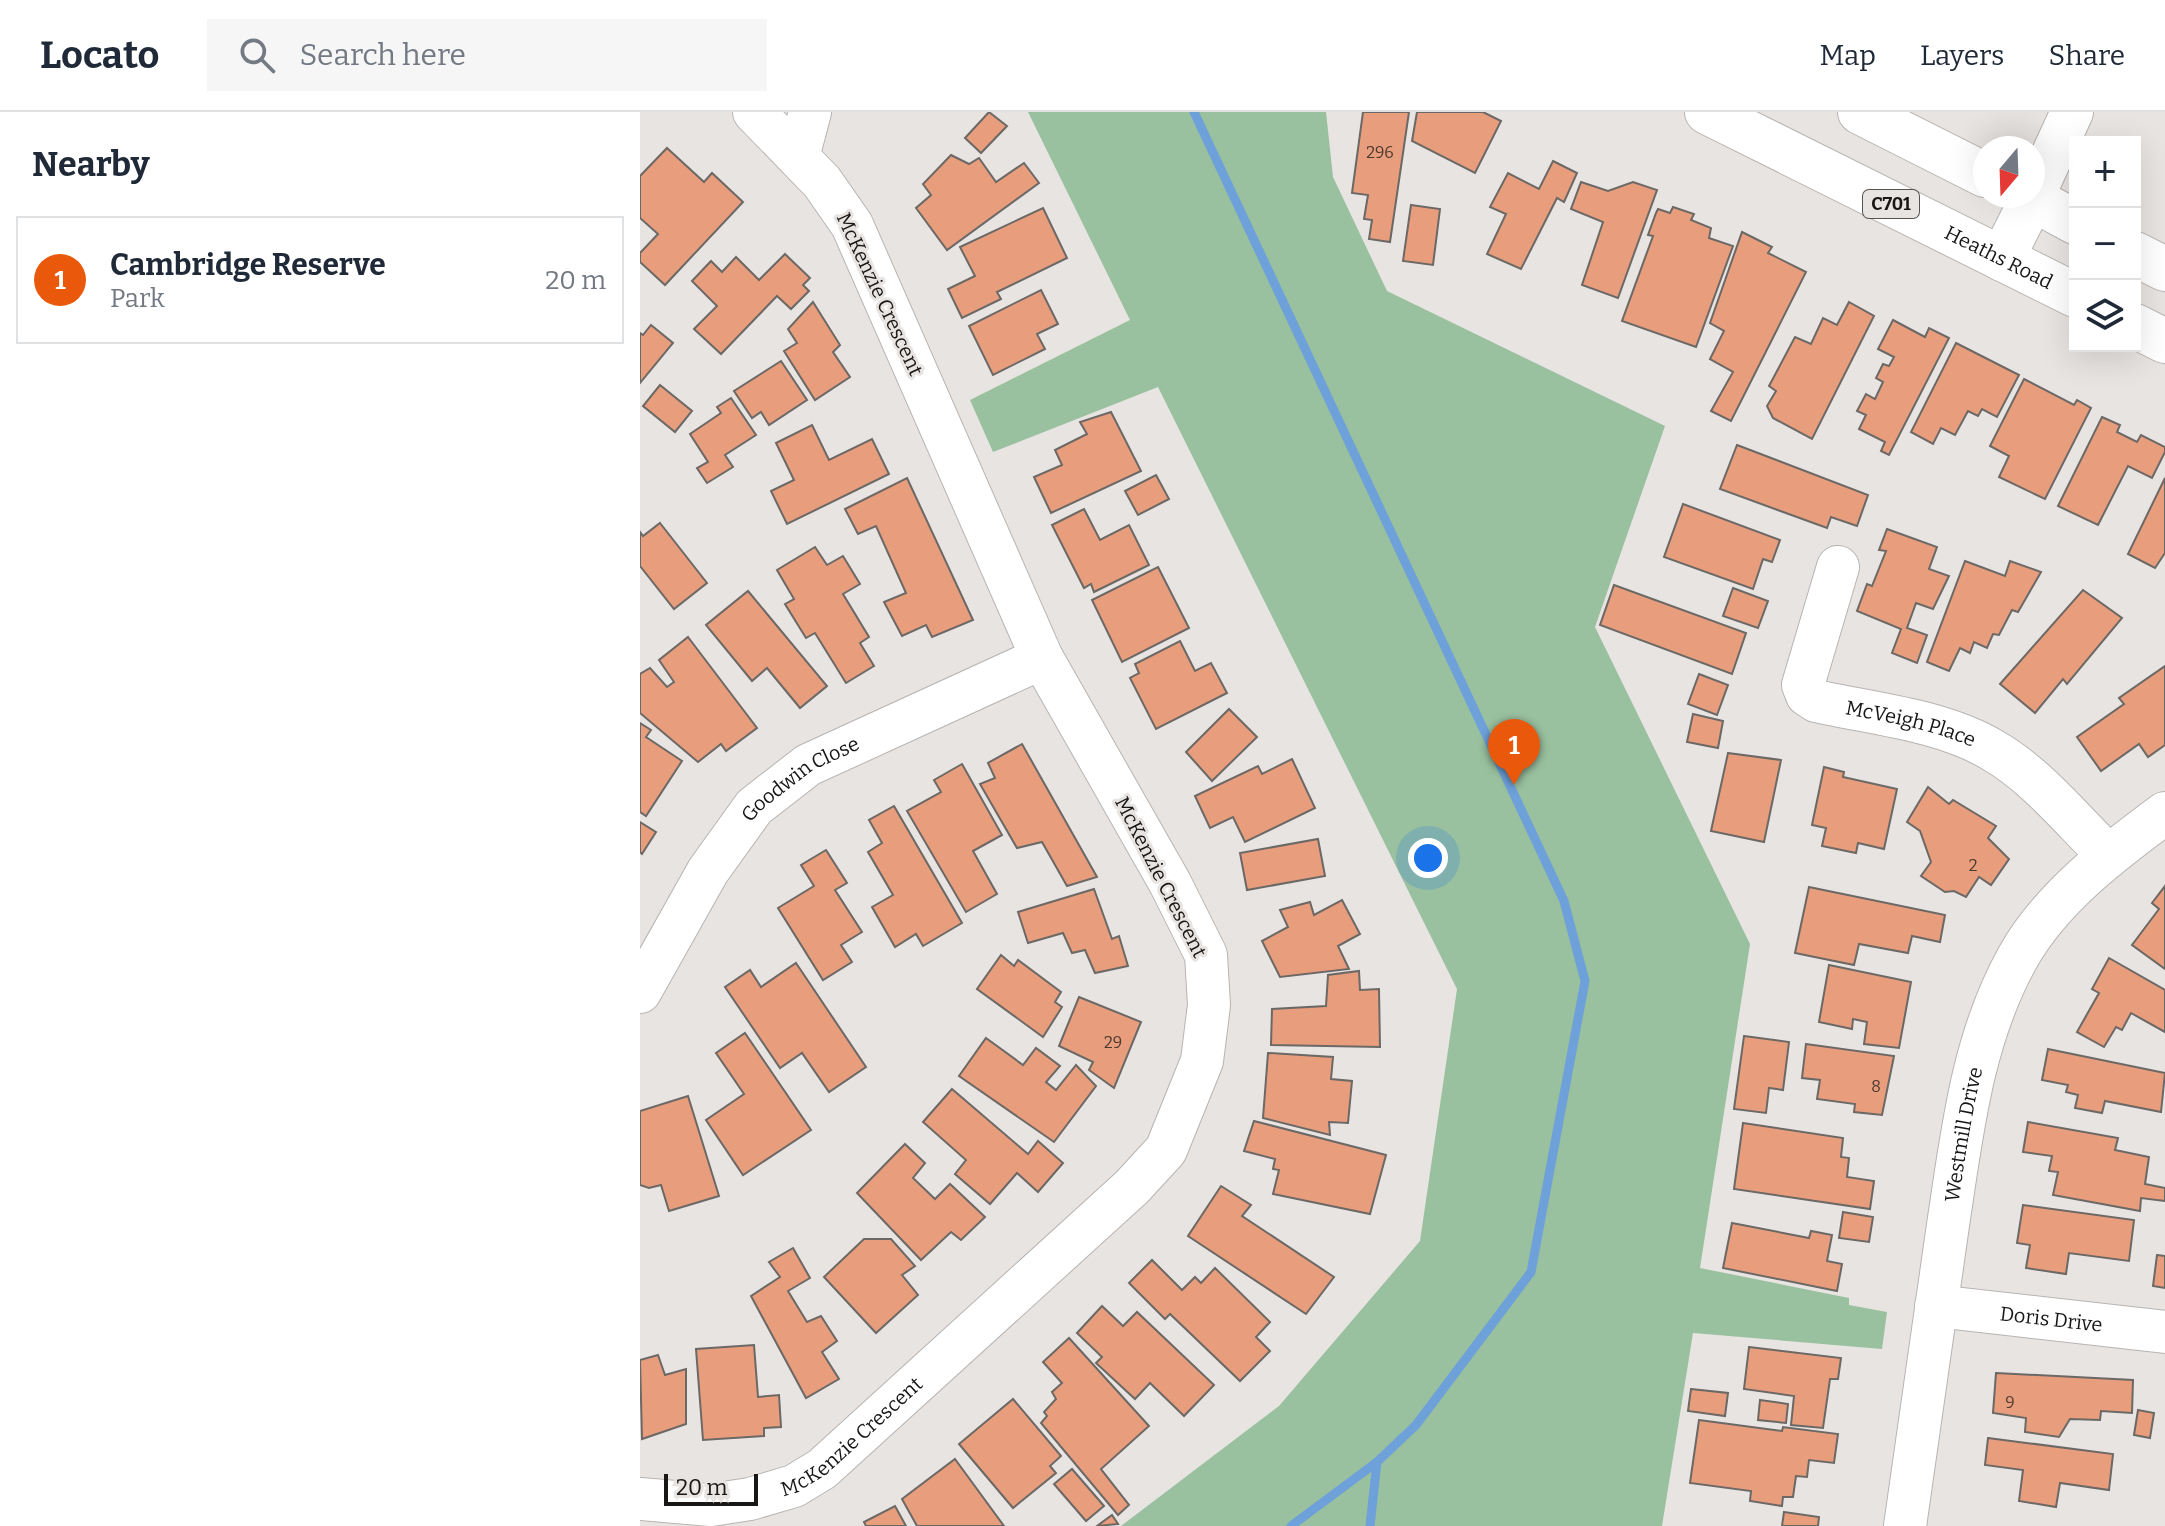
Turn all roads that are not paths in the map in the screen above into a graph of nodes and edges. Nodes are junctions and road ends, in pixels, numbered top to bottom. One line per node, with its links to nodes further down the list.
1 (810, 112): 6 (street)
2 (1707, 112): 13 (main road, Heaths Road / C701)
3 (1860, 112): 8 (main road)
4 (2072, 112): 7 (street)
5 (754, 116): 6 (street, McKenzie Crescent)
6 (798, 157): 19 (street, McKenzie Crescent)
7 (2045, 167)
8 (1973, 169)
9 (2045, 205): 11 (main road)
10 (2025, 208): 13 (main road)
11 (2069, 219)
12 (2141, 257): 14 (main road)
13 (2002, 259): 15 (main road, Heaths Road / C701)
14 (2165, 269)
15 (2069, 292)
16 (2141, 329): 17 (main road)
17 (2165, 341)
18 (1838, 567): 21 (street, McVeigh Place)
19 (1042, 658): 22 (street, Goodwin Close); 25 (street, McKenzie Crescent)
20 (2165, 813): 21 (street, Westmill Drive)
21 (2108, 855): 23 (street, Westmill Drive)
22 (640, 992)
23 (1936, 1306): 24 (street, Doris Drive); 26 (street, Westmill Drive)
24 (2165, 1332)
25 (640, 1499)
26 (1905, 1526)

